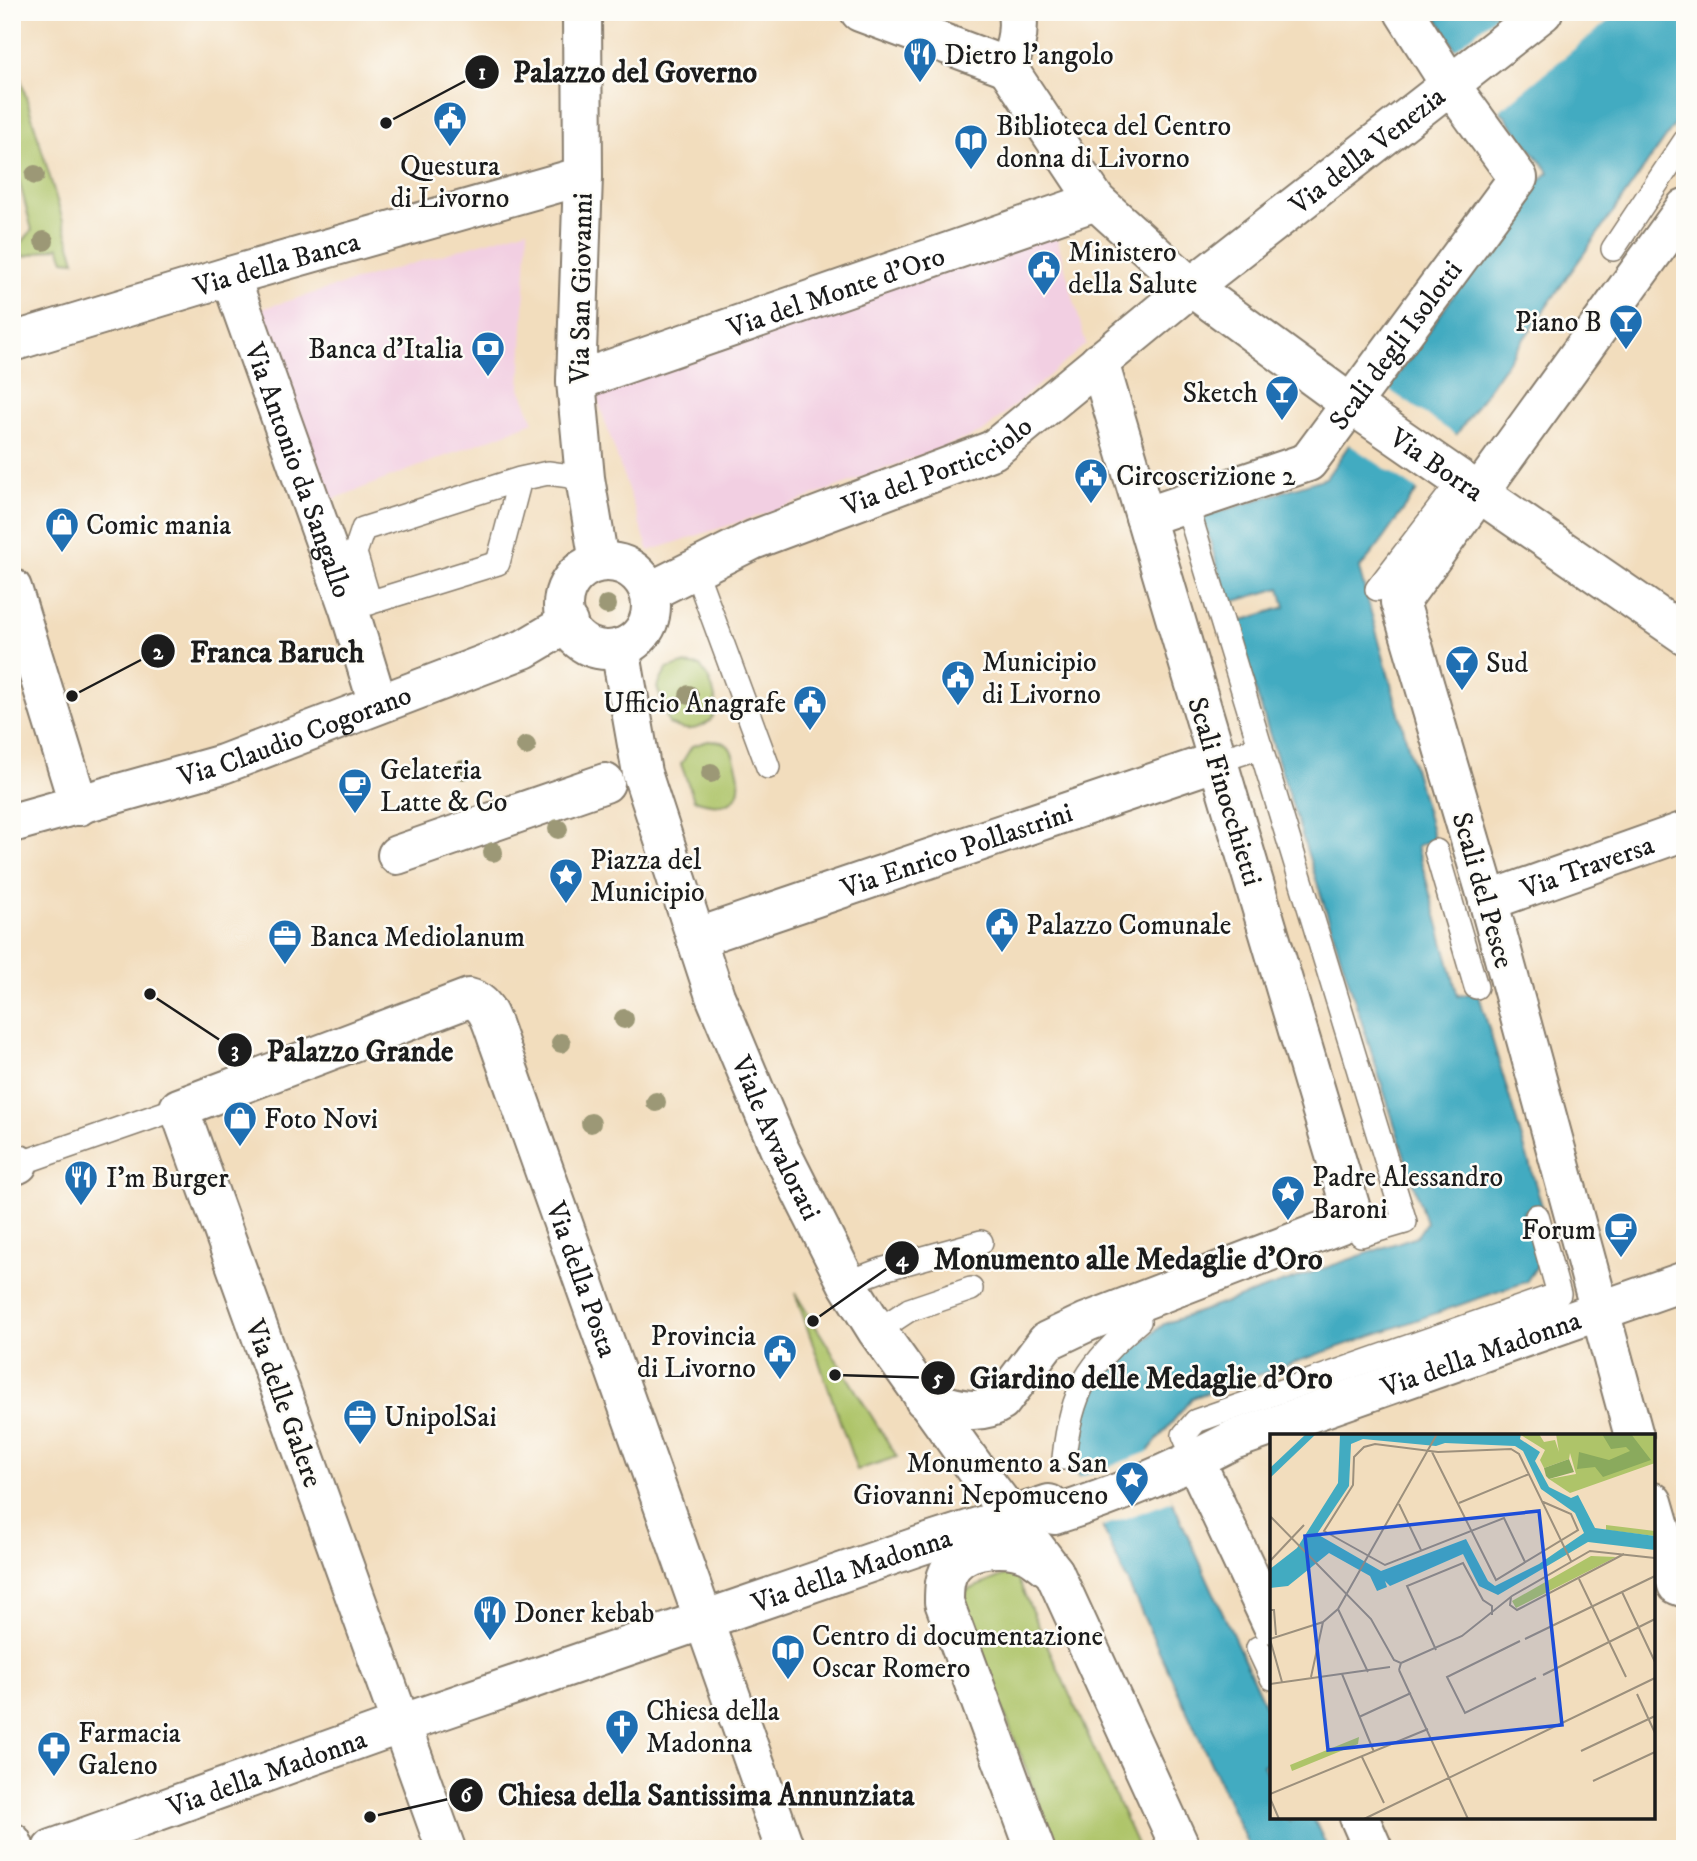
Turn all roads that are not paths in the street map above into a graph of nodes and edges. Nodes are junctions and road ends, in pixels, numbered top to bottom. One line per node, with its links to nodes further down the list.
1 (582, 12): 9 (street, Via San Giovanni)
2 (860, 12): 6 (street)
3 (1017, 12): 6 (street)
4 (1404, 12): 7 (street)
5 (1542, 12): 7 (street, Via della Venezia)
6 (1007, 67): 11 (street, Via Borra)
7 (1460, 78): 15 (street, Via della Venezia); 19 (street, Scali degli Isolotti)
8 (1685, 141): 10 (lane)
9 (583, 176): 14 (street, Via della Banca); 18 (street, Via San Giovanni)
10 (1655, 185): 12 (lane); 13 (lane)
11 (1096, 201): 15 (street, Via Borra); 18 (street, Via del Monte d'Oro)
12 (1685, 207): 22 (street)
13 (1613, 249)
14 (230, 276): 16 (street, Via della Banca); 30 (street, Via Antonio da Sangallo)
15 (1191, 287): 17 (street, Via del Porticciolo); 19 (street, Via Borra)
16 (12, 342)
17 (1099, 362): 24 (street, Scali Finocchietti); 26 (street, Via del Porticciolo)
18 (576, 381): 20 (street, Via San Giovanni)
19 (1357, 409): 22 (street, Via Borra); 23 (street, Scali degli Isolotti)
20 (585, 478): 21 (lane); 25 (street, Via San Giovanni)
21 (520, 479): 30 (lane); 30 (lane)
22 (1461, 480): 28 (lane); 32 (street, Via Borra); 44 (street, Scali del Pesce)
23 (1186, 503): 24 (street, Scali degli Isolotti); 35 (lane)
24 (1145, 517): 36 (street, Scali Finocchietti)
25 (599, 562): 29 (street); 31 (street)
26 (695, 569): 29 (street, Via del Porticciolo); 37 (lane)
27 (12, 588): 39 (street)
28 (1377, 589)
29 (649, 592): 33 (street)
30 (359, 606): 34 (street, Via Antonio da Sangallo)
31 (568, 623): 33 (street); 34 (street, Via Claudio Cogorano)
32 (1685, 635)
33 (620, 648): 45 (street, Viale Avvalorati)
34 (378, 704): 39 (street, Via Claudio Cogorano)
35 (1261, 747): 36 (lane); 50 (lane)
36 (1217, 761): 45 (street, Via Enrico Pollastrini); 50 (street, Scali Finocchietti)
37 (768, 767)
38 (605, 783): 43 (street)
39 (79, 806): 40 (street, Via Claudio Cogorano)
40 (12, 823)
41 (1685, 831): 44 (street, Via Traversa)
42 (1436, 851): 44 (lane)
43 (397, 855)
44 (1478, 908): 46 (lane); 56 (street, Scali del Pesce)
45 (696, 938): 53 (street, Viale Avvalorati)
46 (1476, 987)
47 (178, 1108): 48 (lane); 66 (street, Via della Posta); 69 (street, Via delle Galere)
48 (15, 1165)
49 (1537, 1216): 61 (lane)
50 (1354, 1219): 55 (street)
51 (981, 1242): 53 (lane)
52 (1685, 1281): 56 (street, Via della Madonna)
53 (847, 1283): 57 (street, Viale Avvalorati)
54 (971, 1289): 57 (lane)
55 (1133, 1304): 58 (street); 60 (lane)
56 (1599, 1309): 59 (street, Scali del Pesce); 61 (street, Via della Madonna)
57 (877, 1331): 58 (street, Viale Avvalorati)
58 (925, 1399): 63 (street, Viale Avvalorati)
59 (1633, 1434)
60 (1064, 1458)
61 (1179, 1467): 63 (street, Via della Madonna); 67 (street)
62 (1655, 1511): 65 (street)
63 (1013, 1517): 64 (street, Viale Avvalorati); 66 (street, Via della Madonna)
64 (1054, 1572): 76 (street); 77 (street, Viale Avvalorati)
65 (1671, 1584)
66 (703, 1621): 69 (street, Via della Madonna); 75 (street, Via della Posta)
67 (1265, 1637): 68 (lane)
68 (1270, 1666)
69 (401, 1725): 73 (street, Via della Madonna); 74 (street, Via delle Galere)
70 (1360, 1819): 78 (street)
71 (12, 1842): 72 (street)
72 (15, 1849)
73 (52, 1849)
74 (446, 1849)
75 (785, 1849)
76 (1035, 1849)
77 (1181, 1849)
78 (1373, 1849)

